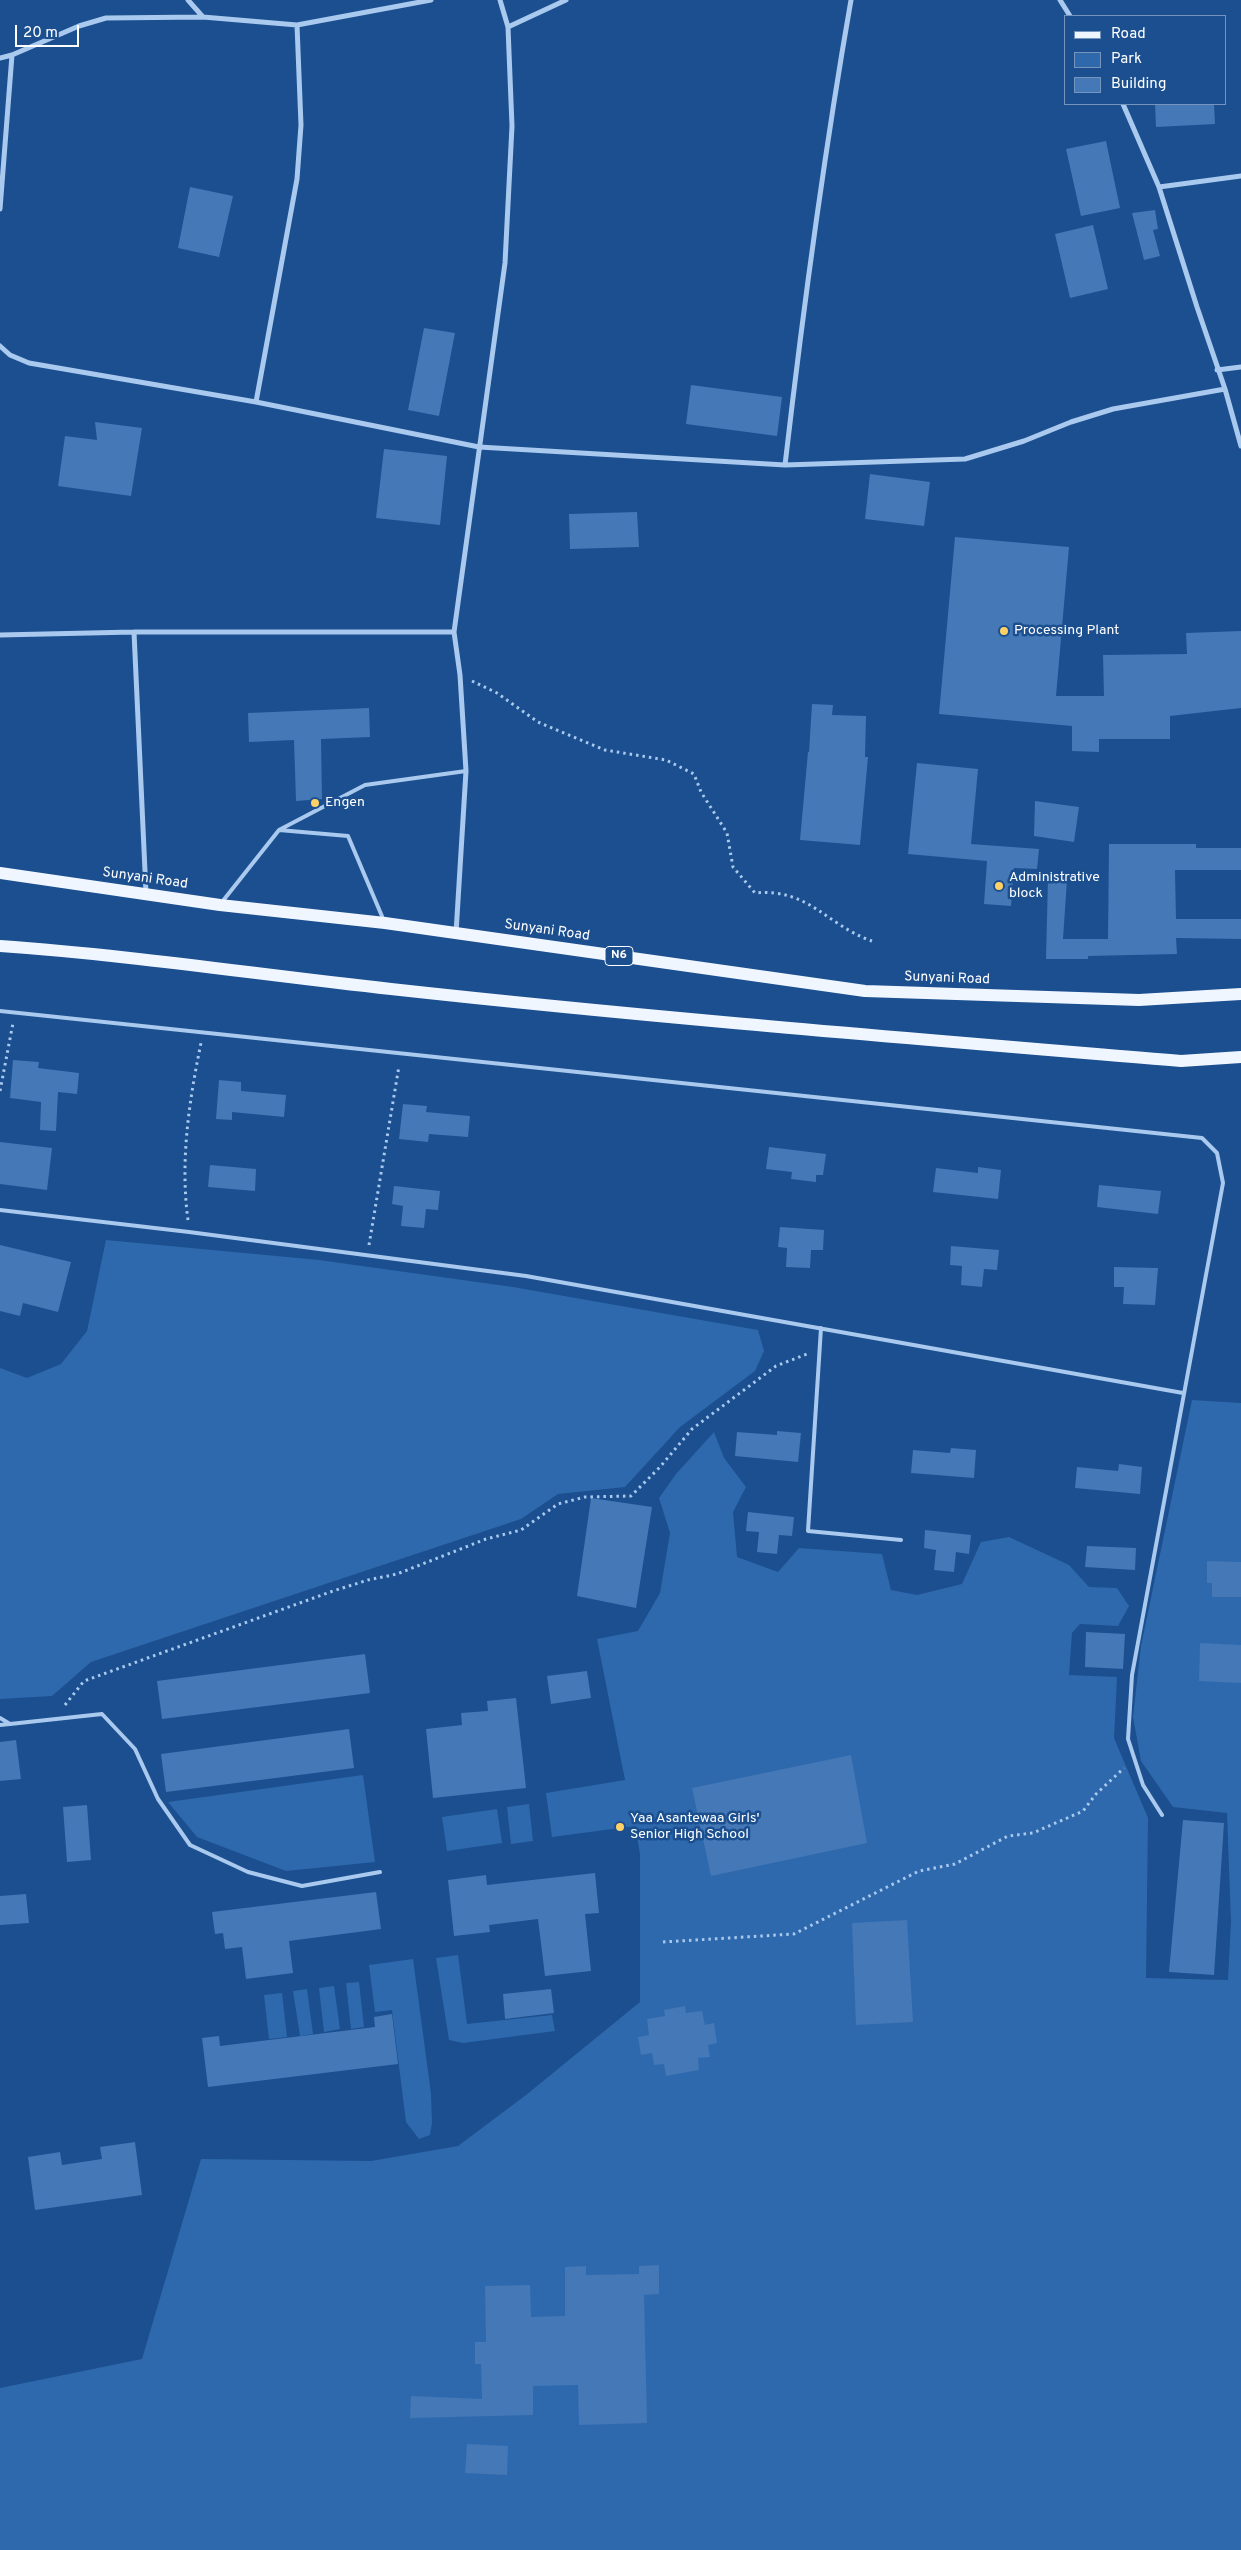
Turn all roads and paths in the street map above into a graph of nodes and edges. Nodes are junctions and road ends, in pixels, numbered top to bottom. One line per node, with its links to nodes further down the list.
1 (188, 0): 8 (street)
2 (431, 0): 9 (street)
3 (500, 0): 10 (street)
4 (566, 0): 10 (street)
5 (851, 0): 24 (street)
6 (1060, 0): 7 (street)
7 (1069, 15)
8 (203, 17): 9 (street); 11 (street)
9 (297, 24): 21 (street)
10 (508, 27): 23 (street)
11 (12, 55): 12 (street); 16 (street)
12 (0, 58)
13 (1123, 105): 15 (street)
14 (1241, 176): 15 (street)
15 (1159, 186): 19 (street)
16 (0, 209)
17 (0, 346): 21 (street)
18 (1241, 367): 19 (street)
19 (1218, 370): 20 (street)
20 (1226, 389): 22 (street); 24 (street)
21 (256, 402): 23 (street)
22 (1241, 446)
23 (480, 447): 24 (street); 26 (street)
24 (785, 465)
25 (134, 632): 26 (street); 27 (street); 32 (street)
26 (454, 632): 28 (street)
27 (0, 635)
28 (460, 675): 29 (street); 36 (path)
29 (466, 771): 30 (lane); 35 (street)
30 (279, 830): 33 (lane); 34 (lane)
31 (0, 873): 32 (main road, Sunyani Road / N6)
32 (146, 894): 33 (main road, Sunyani Road / N6)
33 (220, 905): 34 (main road, Sunyani Road / N6)
34 (384, 923): 35 (main road, Sunyani Road / N6)
35 (456, 933): 38 (main road, Sunyani Road / N6)
36 (872, 942)
37 (0, 946): 43 (main road)
38 (1241, 994)
39 (0, 1011): 40 (lane)
40 (15, 1013): 41 (lane); 44 (path)
41 (203, 1033): 42 (lane); 46 (path)
42 (401, 1054): 47 (path); 50 (lane)
43 (1241, 1057)
44 (0, 1091)
45 (0, 1210): 46 (lane)
46 (189, 1232): 47 (lane)
47 (367, 1255): 48 (lane)
48 (821, 1328): 49 (lane); 50 (lane)
49 (820, 1350): 51 (lane); 53 (path)
50 (1182, 1393): 56 (lane)
51 (901, 1540)
52 (0, 1718): 54 (lane)
53 (55, 1719): 54 (lane); 58 (lane)
54 (10, 1724): 55 (lane)
55 (0, 1725)
56 (1134, 1759): 57 (lane); 59 (path)
57 (1162, 1815)
58 (380, 1872)
59 (663, 1942)

